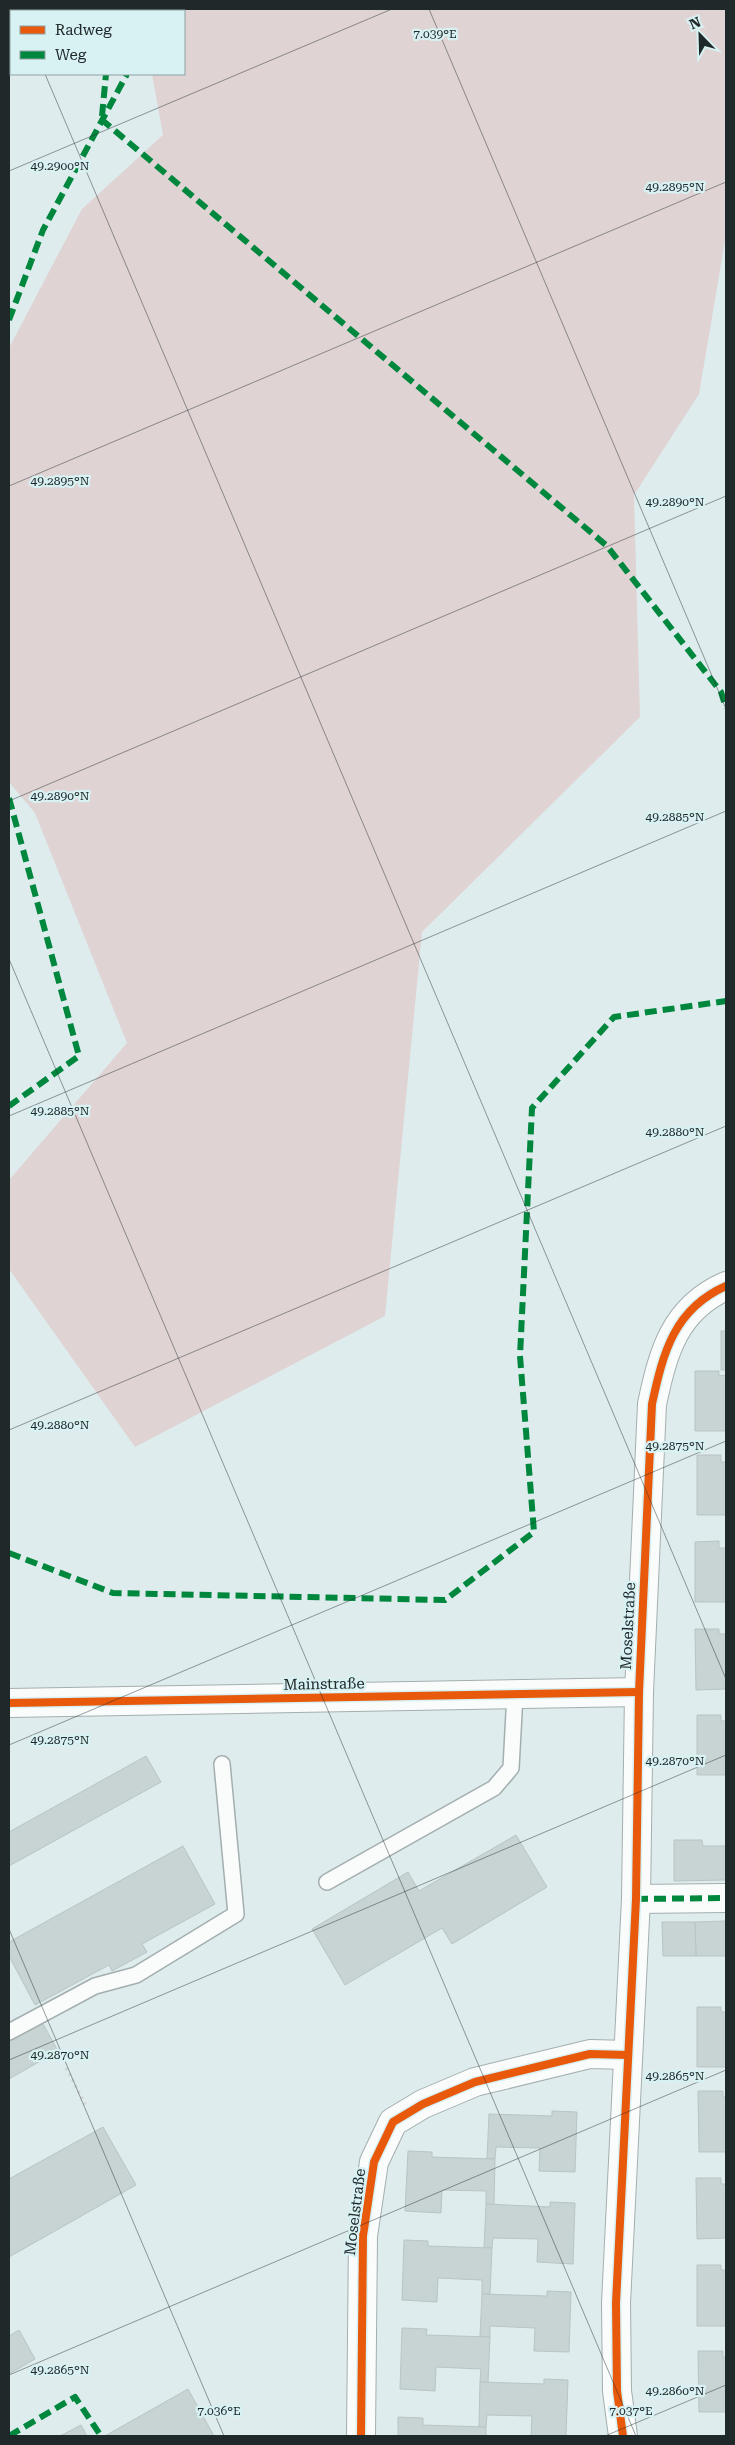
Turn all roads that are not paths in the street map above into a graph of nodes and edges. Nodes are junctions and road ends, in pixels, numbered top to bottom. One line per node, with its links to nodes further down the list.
1 (726, 1286): 2 (street, Moselstraße)
2 (639, 1692): 3 (street, Mainstraße); 8 (street, Moselstraße)
3 (515, 1694): 4 (street, Mainstraße); 6 (lane)
4 (9, 1703)
5 (222, 1764): 9 (lane)
6 (327, 1882)
7 (726, 1898): 8 (street)
8 (636, 1899): 10 (street, Moselstraße)
9 (9, 2032)
10 (628, 2055): 11 (street, Moselstraße); 12 (street, Moselstraße)
11 (361, 2436)
12 (623, 2436)

